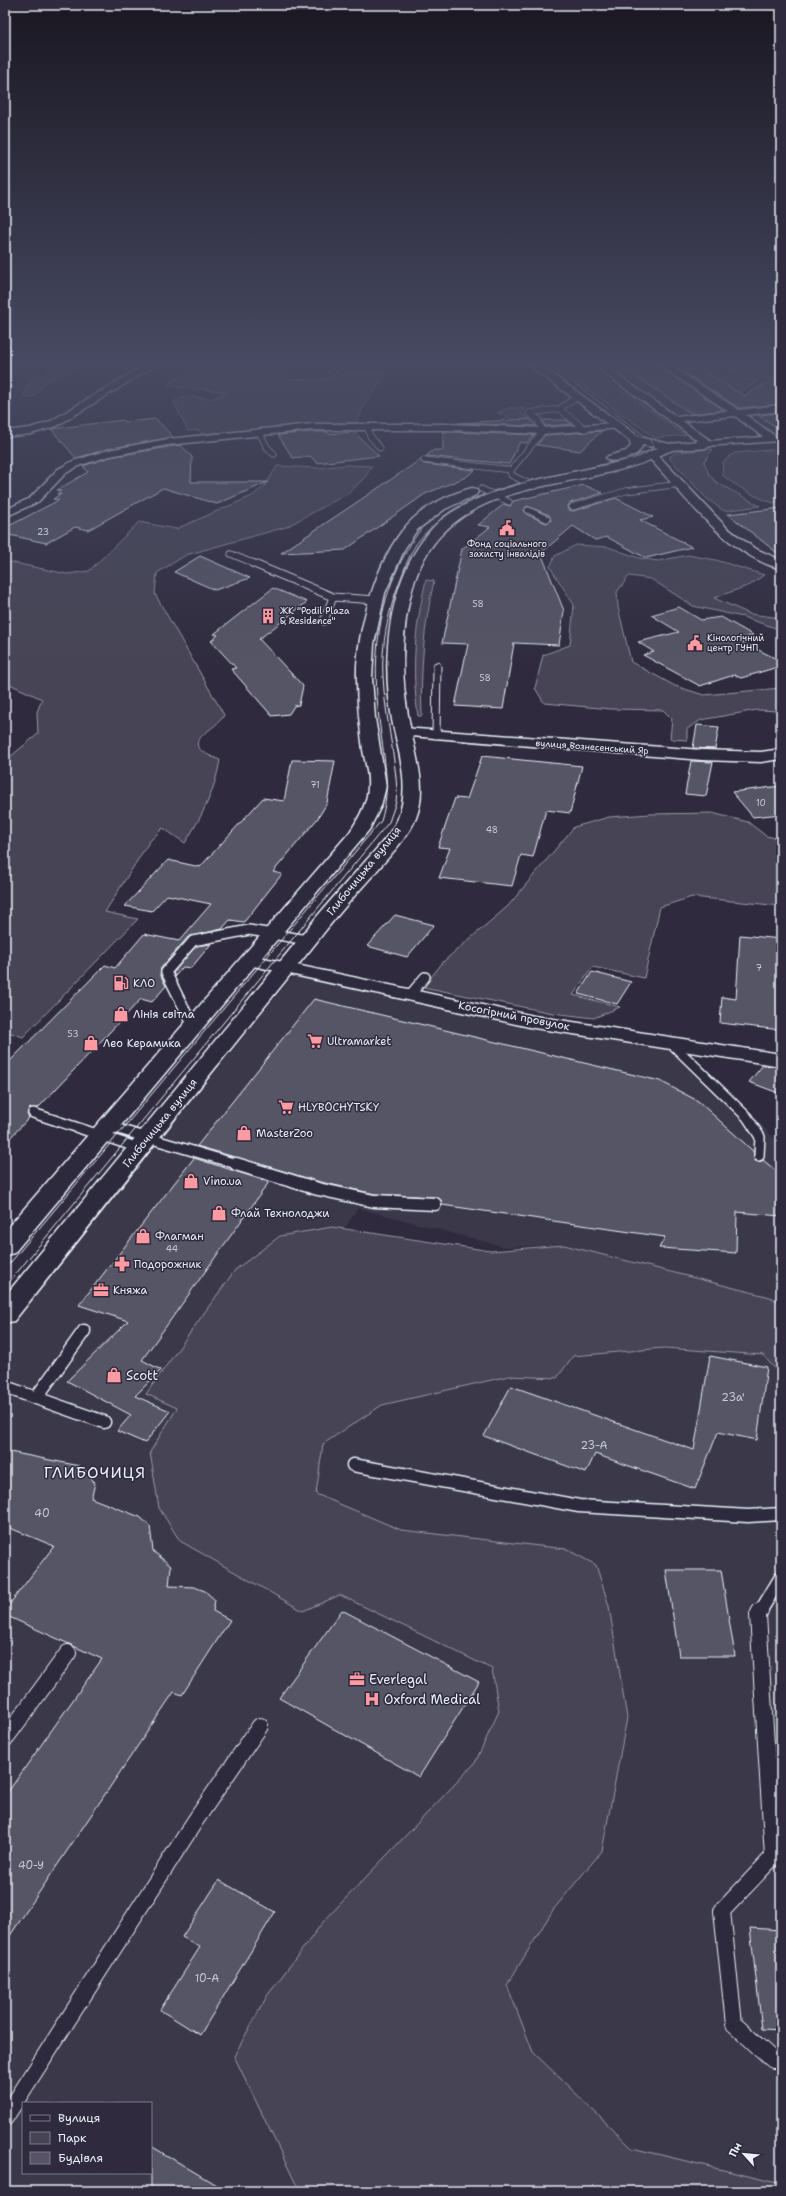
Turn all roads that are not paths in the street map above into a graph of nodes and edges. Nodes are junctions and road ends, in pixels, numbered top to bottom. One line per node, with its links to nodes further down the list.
1 (70, 467): 13 (street)
2 (462, 467): 7 (lane)
3 (526, 467): 7 (lane)
4 (569, 467): 7 (main road, Глибочицька вулиця)
5 (591, 467): 7 (main road, Глибочицька вулиця)
6 (664, 467): 8 (street)
7 (521, 479): 9 (main road, Глибочицька вулиця)
8 (680, 484): 11 (lane); 16 (street)
9 (489, 492): 10 (lane); 18 (main road, Глибочицька вулиця); 21 (main road, Глибочицька вулиця)
10 (509, 502)
11 (572, 507)
12 (528, 510): 14 (lane)
13 (5, 514)
14 (547, 519)
15 (231, 554): 17 (lane)
16 (781, 565)
17 (333, 597): 18 (lane); 19 (lane)
18 (375, 600): 24 (main road, Глибочицька вулиця)
19 (324, 621)
20 (437, 666): 22 (lane)
21 (403, 732): 22 (street, вулиця Вознесенський Яр); 25 (main road, Глибочицька вулиця)
22 (436, 735): 23 (street, вулиця Вознесенський Яр)
23 (781, 754)
24 (273, 932): 25 (lane); 26 (main road, Глибочицька вулиця); 30 (lane)
25 (307, 940): 27 (main road, Глибочицька вулиця)
26 (250, 960): 27 (street, Косогірний провулок); 30 (main road, Глибочицька вулиця)
27 (285, 968): 29 (street, Косогірний провулок); 35 (main road, Глибочицька вулиця)
28 (425, 977): 29 (lane)
29 (410, 995): 31 (street, Косогірний провулок)
30 (193, 1026): 34 (main road, Глибочицька вулиця)
31 (671, 1043): 32 (street, Косогірний провулок); 36 (lane)
32 (781, 1060)
33 (33, 1113): 34 (lane)
34 (104, 1130): 35 (lane); 38 (main road, Глибочицька вулиця)
35 (144, 1142): 37 (lane); 39 (main road, Глибочицька вулиця)
36 (759, 1156)
37 (435, 1204)
38 (5, 1247)
39 (5, 1314)
40 (84, 1331): 42 (lane)
41 (5, 1387): 42 (lane)
42 (36, 1398): 43 (lane)
43 (104, 1422)
44 (353, 1464): 45 (lane)
45 (781, 1514)
46 (781, 1577): 50 (lane)
47 (68, 1653): 49 (lane)
48 (260, 1726): 51 (lane)
49 (5, 1739)
50 (781, 2060)
51 (5, 2118)

